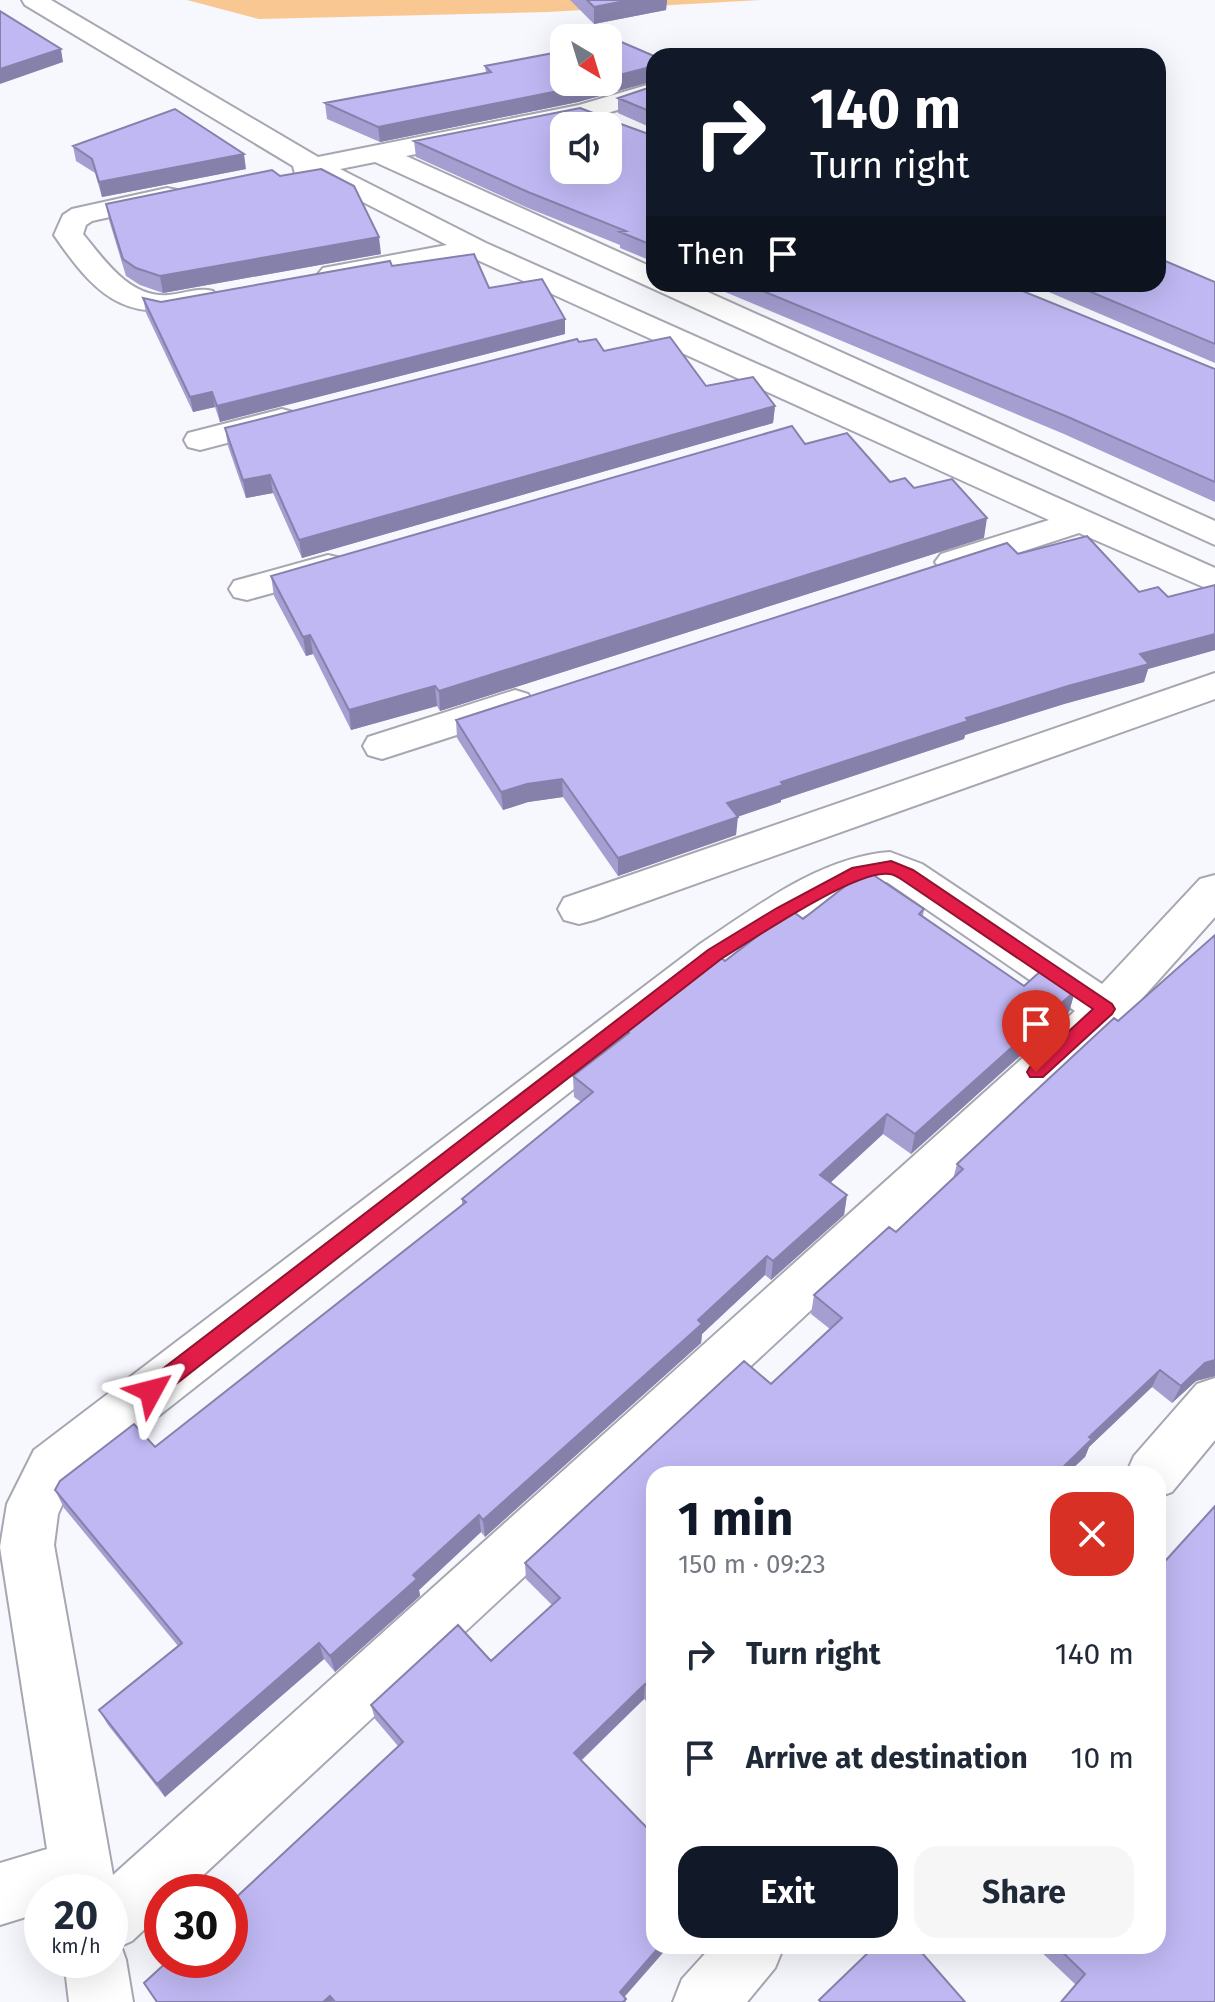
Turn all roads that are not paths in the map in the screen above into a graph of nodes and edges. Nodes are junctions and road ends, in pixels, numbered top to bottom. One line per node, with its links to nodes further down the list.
1 (34, 0): 8 (street)
2 (646, 93): 3 (street)
3 (584, 112)
4 (550, 119): 7 (street)
5 (622, 128): 6 (street)
6 (626, 130)
7 (374, 155): 8 (street); 12 (street)
8 (325, 164): 9 (street); 11 (street)
9 (282, 172)
10 (188, 192): 14 (street)
11 (476, 249): 13 (street); 16 (street)
12 (646, 275)
13 (310, 278)
14 (234, 292)
15 (683, 292): 23 (street)
16 (644, 327): 17 (street); 19 (street)
17 (599, 339)
18 (307, 413): 21 (street)
19 (846, 416): 20 (street); 22 (street)
20 (800, 430)
21 (200, 440)
22 (1080, 521): 25 (street); 26 (street)
23 (1215, 534)
24 (354, 558): 27 (street)
25 (913, 574)
26 (1215, 581)
27 (247, 589)
28 (1215, 685): 32 (street)
29 (549, 692): 30 (street)
30 (382, 746)
31 (1215, 890): 33 (street)
32 (579, 909)
33 (1106, 1009): 36 (street); 37 (street)
34 (1215, 1401): 35 (street)
35 (1160, 1466)
36 (88, 1874)
37 (115, 1874)
38 (0, 1894): 39 (street)
39 (24, 1894)
40 (746, 1954): 43 (street)
41 (98, 1978): 42 (street)
42 (101, 2002)
43 (705, 2002)

